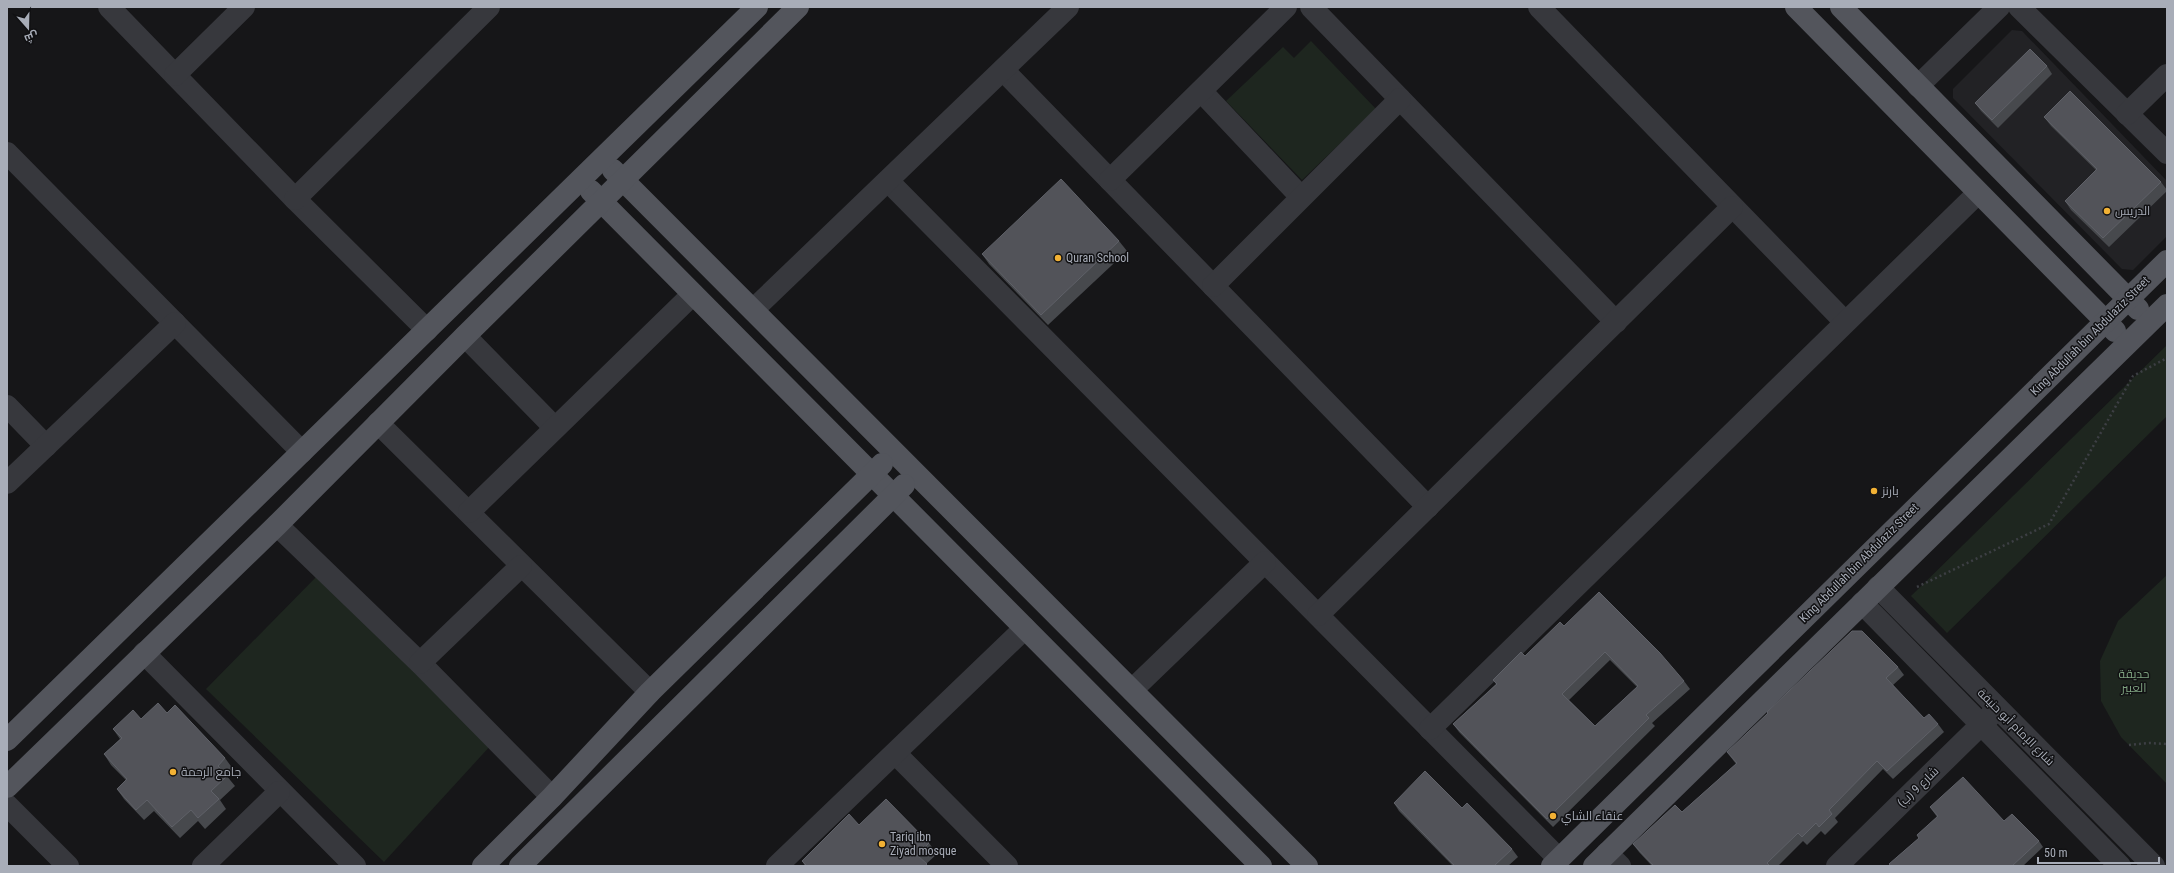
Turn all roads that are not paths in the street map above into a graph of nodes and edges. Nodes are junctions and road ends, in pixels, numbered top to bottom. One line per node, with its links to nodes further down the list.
1 (109, 7): 15 (street)
2 (244, 7): 15 (street)
3 (488, 7): 30 (street)
4 (757, 7): 23 (main road)
5 (798, 7): 25 (main road)
6 (1068, 7): 14 (street)
7 (1286, 7): 18 (street)
8 (1310, 7): 19 (street)
9 (1539, 7): 32 (street)
10 (1841, 7): 17 (main road)
11 (1999, 7): 17 (street)
12 (2019, 7): 20 (street)
13 (1798, 8): 28 (main road)
14 (1003, 70): 26 (street); 27 (street)
15 (175, 75): 30 (street)
16 (2167, 75): 20 (street)
17 (1918, 86): 36 (main road)
18 (1201, 91): 27 (street); 29 (street)
19 (1400, 99): 29 (street); 39 (street)
20 (2127, 114): 22 (street)
21 (7, 154): 43 (street)
22 (2167, 154)
23 (602, 159): 24 (main road); 25 (main road)
24 (580, 180): 31 (main road); 44 (main road)
25 (623, 180): 31 (main road); 38 (main road)
26 (888, 180): 38 (street); 60 (street)
27 (1110, 180): 34 (street)
28 (1978, 193): 40 (street); 41 (main road)
29 (1301, 197): 34 (street)
30 (295, 199): 44 (street)
31 (601, 202): 35 (main road); 45 (main road)
32 (1732, 207): 39 (street); 40 (street)
33 (2167, 261): 36 (main road, King Abdullah bin Abdulaziz Street)
34 (1213, 286): 57 (street)
35 (693, 294): 49 (street); 54 (main road)
36 (2128, 299): 41 (main road, King Abdullah bin Abdulaziz Street); 42 (main road)
37 (2167, 305): 42 (main road)
38 (753, 310): 52 (main road)
39 (1616, 322): 57 (street)
40 (1846, 322): 72 (street)
41 (2105, 322): 46 (main road); 79 (main road, King Abdullah bin Abdulaziz Street)
42 (2150, 322): 46 (main road)
43 (174, 323): 50 (street); 51 (street)
44 (427, 330): 51 (main road)
45 (464, 336): 48 (main road); 49 (street)
46 (2127, 344): 62 (main road)
47 (7, 406): 50 (street)
48 (378, 423): 58 (street); 59 (main road)
49 (555, 428): 58 (street)
50 (46, 446): 55 (street)
51 (302, 452): 73 (main road)
52 (894, 452): 53 (main road); 54 (main road)
53 (915, 473): 56 (main road); 68 (main road)
54 (872, 474): 56 (main road); 69 (main road)
55 (7, 484)
56 (893, 495): 65 (main road); 81 (main road)
57 (1428, 507): 64 (street)
58 (469, 512): 61 (street)
59 (277, 525): 66 (main road); 67 (street)
60 (1265, 562): 64 (street); 68 (street)
61 (521, 566): 67 (street); 69 (street)
62 (1878, 587): 63 (main road); 70 (street, شارع الإمام أبو حنيفة)
63 (1862, 603): 71 (street, شارع الإمام أبو حنيفة); 80 (main road)
64 (1318, 615): 72 (street)
65 (1025, 628): 74 (street); 88 (main road)
66 (144, 653): 75 (main road); 76 (street)
67 (420, 663): 77 (street)
68 (1132, 690): 89 (main road)
69 (650, 692): 77 (main road)
70 (1998, 708): 71 (street, شارع 9 (ب)); 92 (street, شارع الإمام أبو حنيفة)
71 (1982, 725): 90 (street, شارع 9 (ب)); 91 (street, شارع الإمام أبو حنيفة)
72 (1430, 729): 79 (street)
73 (7, 740)
74 (896, 754): 86 (street); 87 (street)
75 (7, 787)
76 (279, 792): 83 (street); 84 (street)
77 (552, 797): 85 (main road)
78 (7, 805): 82 (street)
79 (1555, 862)
80 (1607, 862)
81 (523, 865)
82 (68, 866)
83 (203, 866)
84 (354, 866)
85 (483, 866)
86 (777, 866)
87 (1007, 866)
88 (1261, 866)
89 (1307, 866)
90 (1837, 866)
91 (2120, 866)
92 (2154, 866)

